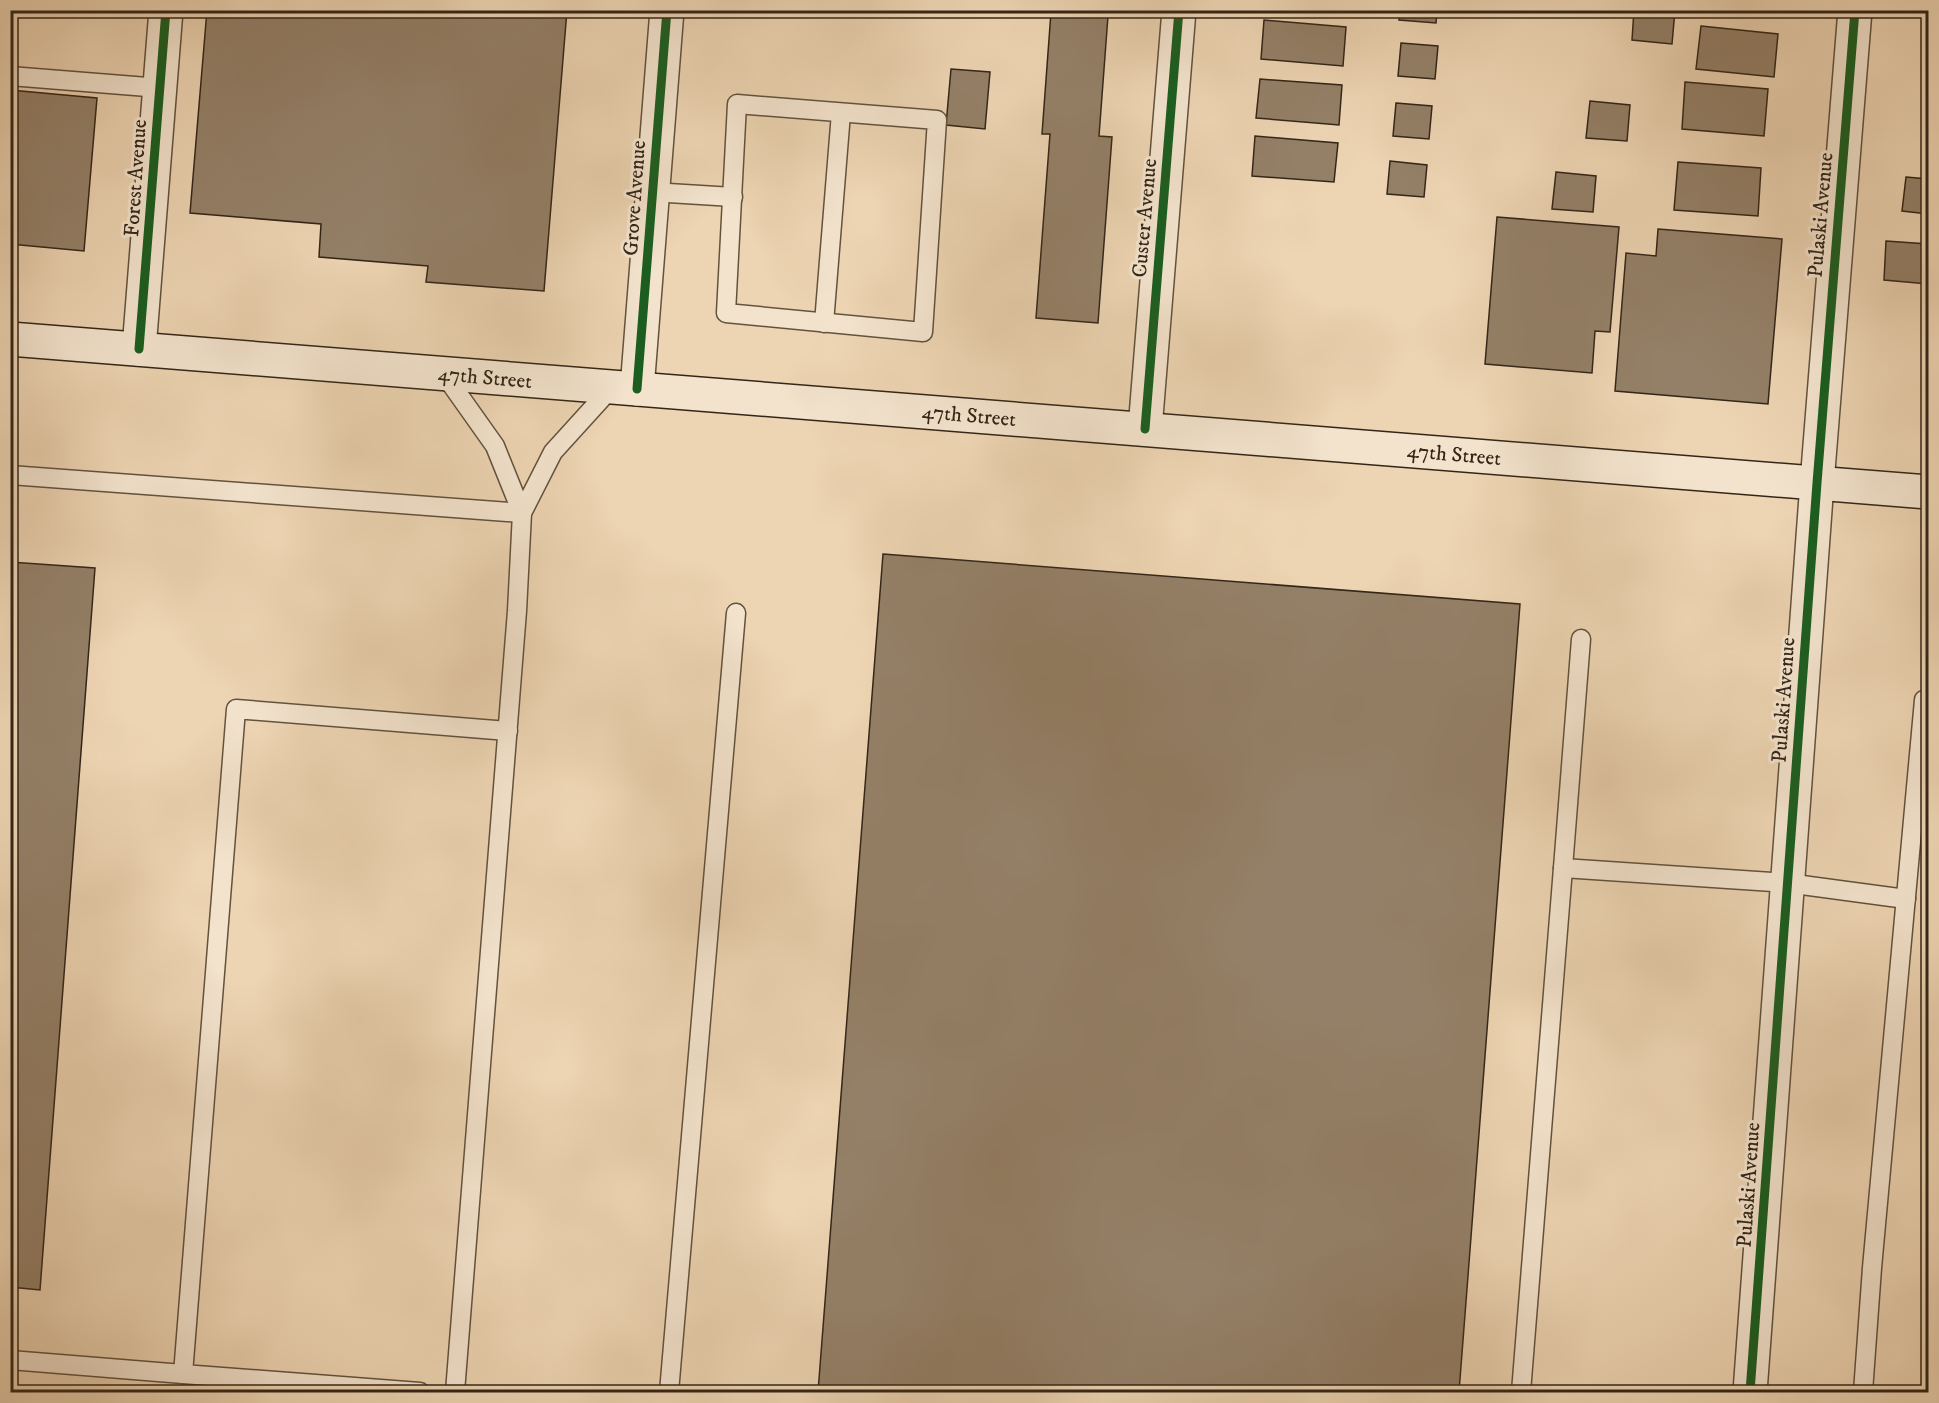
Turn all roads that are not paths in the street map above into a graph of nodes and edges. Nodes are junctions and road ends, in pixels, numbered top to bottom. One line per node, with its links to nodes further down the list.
1 (166, 10): 6 (street, Forest Avenue)
2 (666, 10): 8 (street, Grove Avenue)
3 (1179, 10): 15 (street, Custer Avenue)
4 (1855, 10): 17 (street, Pulaski Avenue)
5 (10, 76): 6 (lane)
6 (160, 88): 12 (street, Forest Avenue)
7 (841, 113): 9 (lane); 10 (lane); 10 (lane)
8 (652, 192): 9 (lane); 14 (street, Grove Avenue)
9 (733, 197): 10 (lane)
10 (824, 323)
11 (10, 339): 12 (street, 47th Street)
12 (139, 349): 13 (street, 47th Street)
13 (444, 374): 14 (street, 47th Street); 19 (lane)
14 (625, 388): 15 (street, 47th Street); 19 (lane)
15 (1145, 429): 17 (street, 47th Street)
16 (10, 475): 19 (lane)
17 (1816, 483): 18 (street, 47th Street); 25 (street, Pulaski Avenue)
18 (1929, 492)
19 (522, 513): 23 (lane)
20 (736, 614): 31 (lane)
21 (1581, 639): 24 (lane)
22 (1929, 699): 26 (lane)
23 (508, 730): 28 (lane); 30 (lane)
24 (1563, 868): 25 (lane); 32 (lane)
25 (1787, 884): 26 (lane); 33 (street, Pulaski Avenue)
26 (1906, 899): 34 (lane)
27 (10, 1360): 28 (lane)
28 (183, 1374): 29 (lane)
29 (420, 1392)
30 (455, 1392)
31 (669, 1392)
32 (1521, 1392)
33 (1750, 1392)
34 (1863, 1392)

